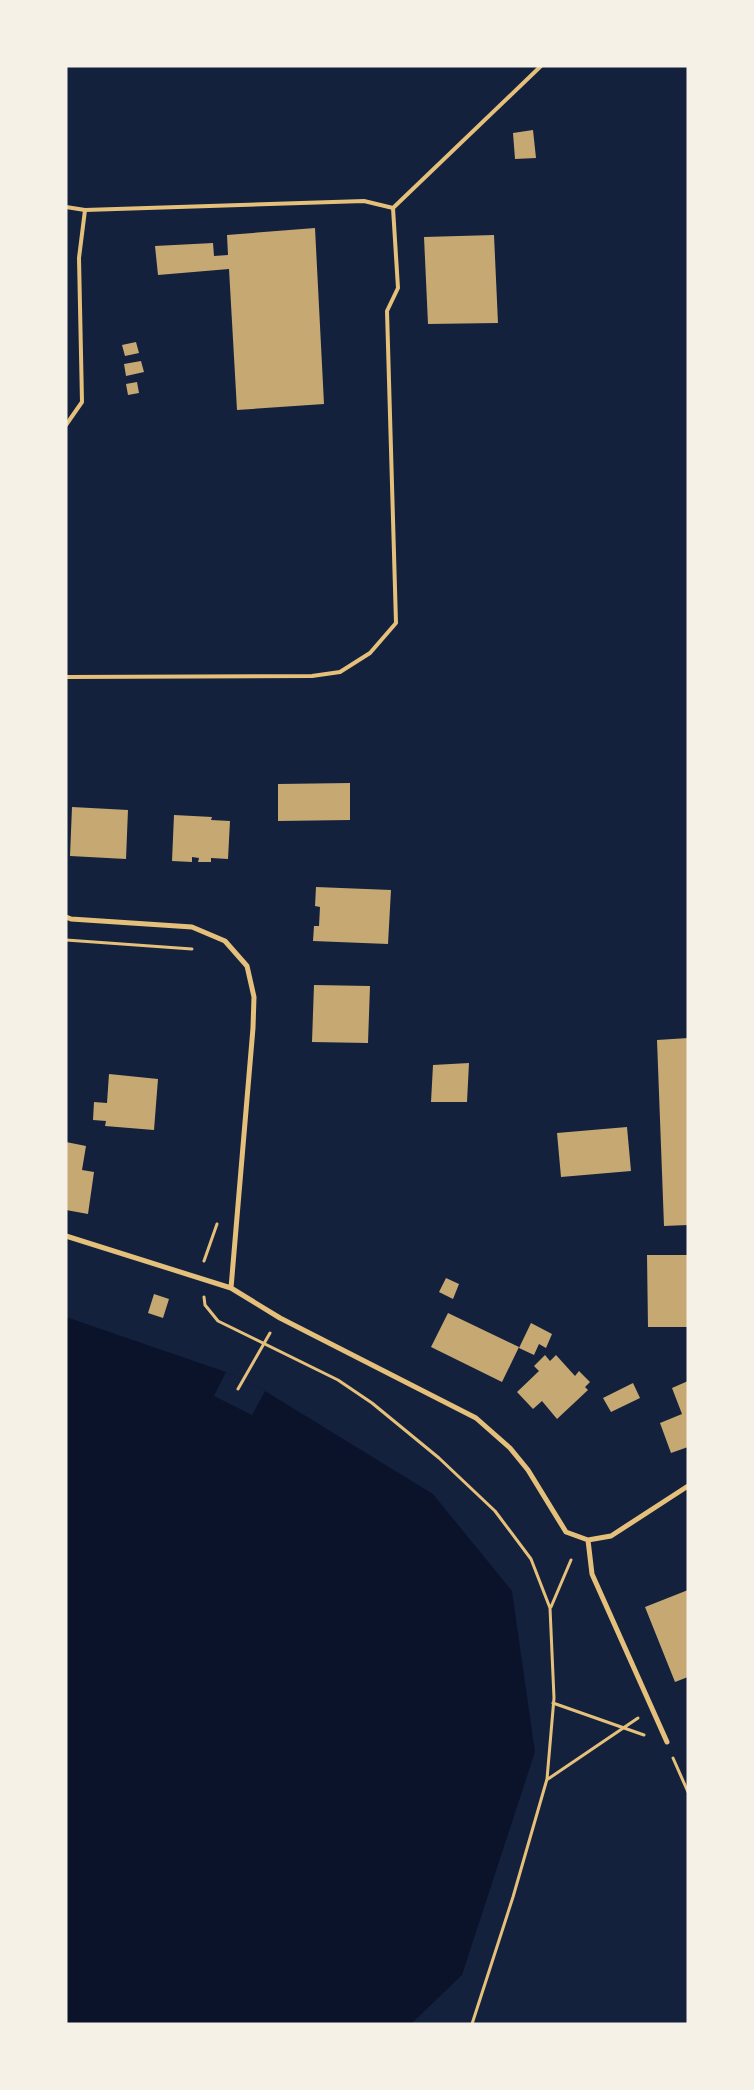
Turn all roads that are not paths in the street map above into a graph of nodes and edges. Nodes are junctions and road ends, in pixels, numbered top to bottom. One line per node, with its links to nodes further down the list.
1 (541, 66): 3 (lane)
2 (66, 207): 4 (lane)
3 (393, 208): 4 (lane); 6 (lane)
4 (85, 210): 5 (lane)
5 (66, 425)
6 (66, 677)
7 (66, 917): 9 (street)
8 (66, 1236): 9 (street)
9 (231, 1288): 11 (street)
10 (688, 1486): 11 (street)
11 (588, 1540): 12 (street)
12 (667, 1742)

